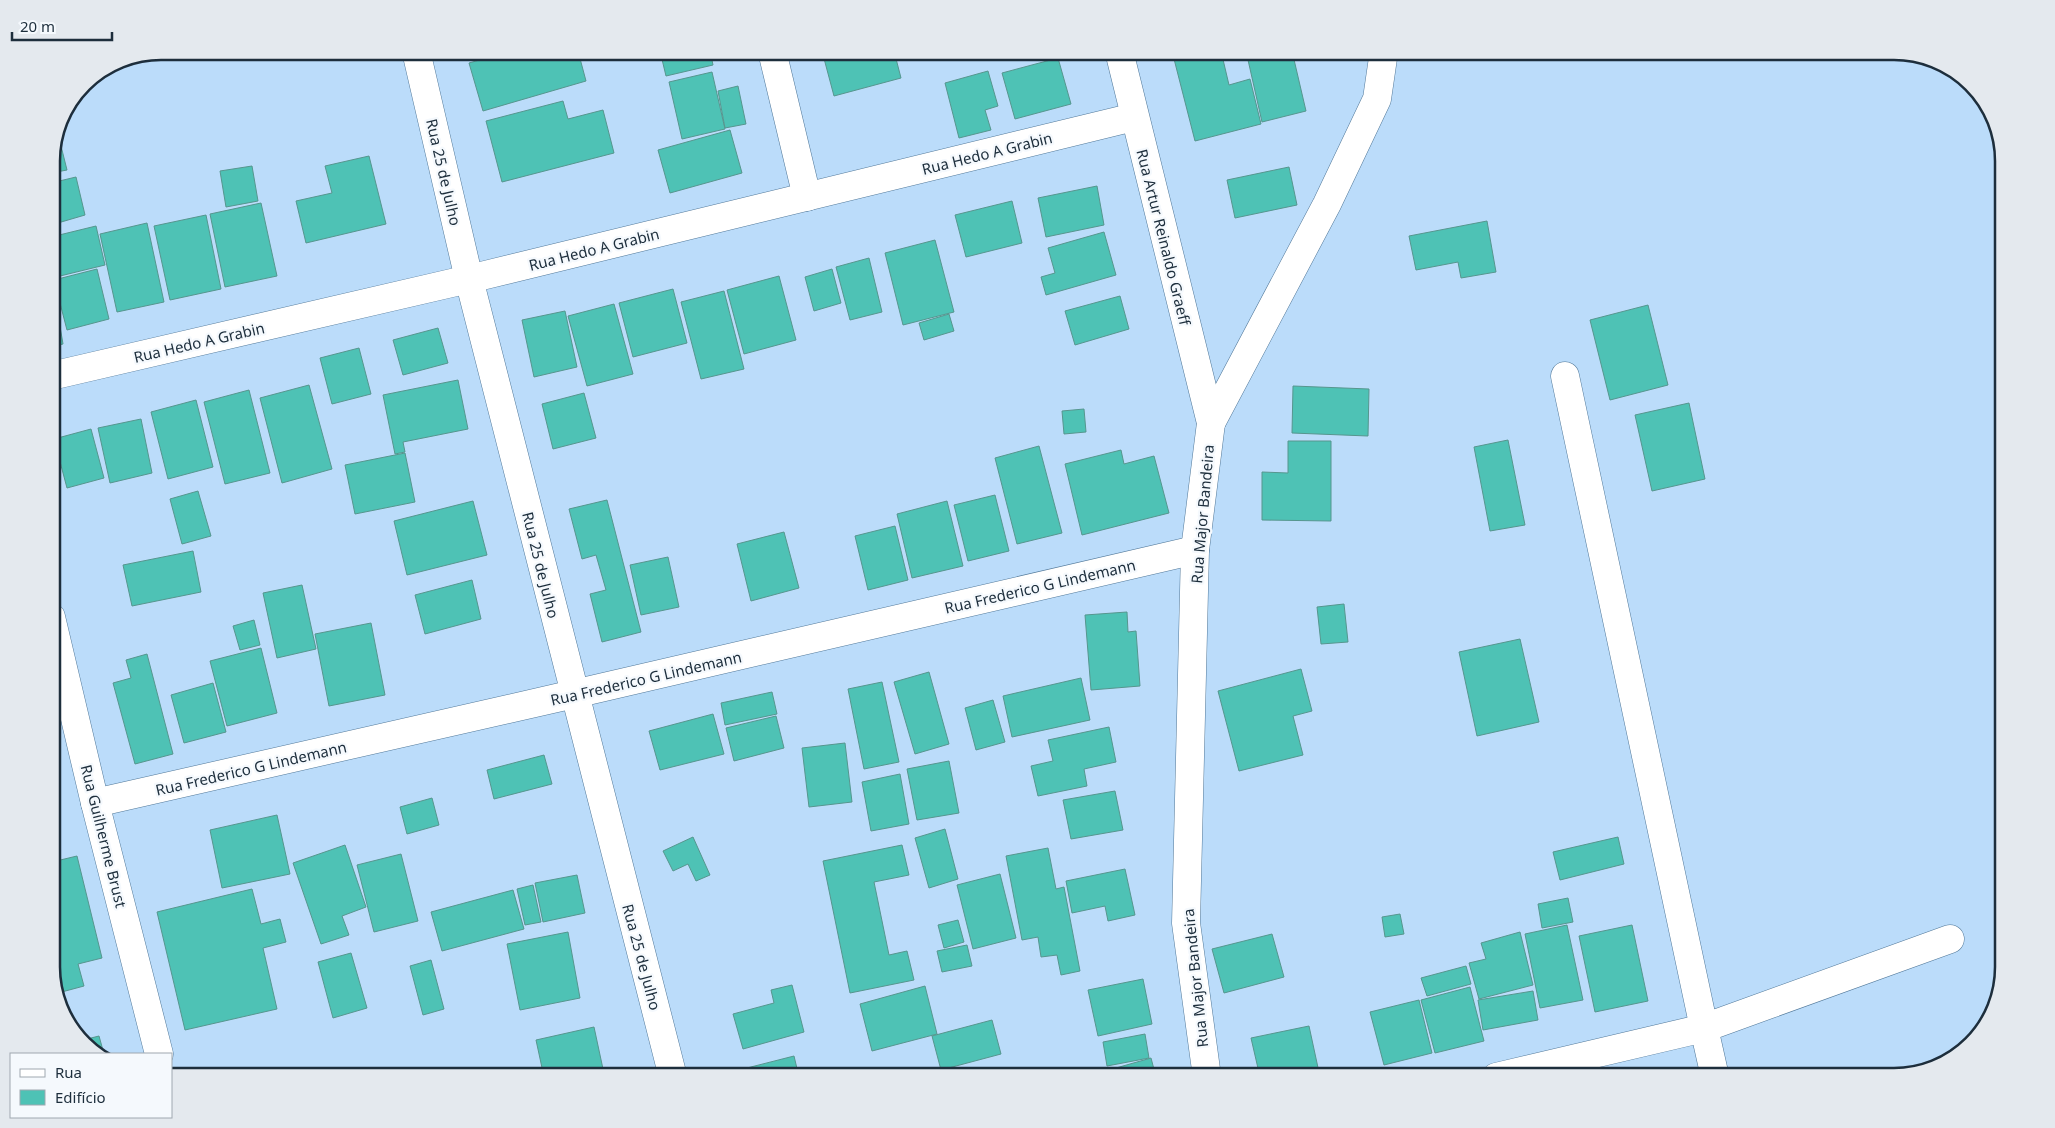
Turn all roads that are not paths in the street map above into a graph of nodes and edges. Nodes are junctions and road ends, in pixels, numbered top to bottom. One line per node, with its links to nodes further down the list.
1 (418, 60): 7 (street, Rua 25 de Julho)
2 (774, 60): 6 (street)
3 (1121, 60): 5 (street, Rua Artur Reinaldo Graeff)
4 (1382, 60): 10 (street, Rua Major Bandeira)
5 (1134, 117): 6 (street, Rua Hedo A Grabin); 10 (street, Rua Artur Reinaldo Graeff)
6 (806, 198): 7 (street, Rua Hedo A Grabin)
7 (469, 279): 8 (street, Rua Hedo A Grabin); 13 (street, Rua 25 de Julho)
8 (60, 374)
9 (1565, 376): 16 (street)
10 (1211, 423): 11 (street, Rua Major Bandeira)
11 (1195, 550): 13 (street, Rua Frederico G Lindemann); 19 (street, Rua Major Bandeira)
12 (60, 651): 14 (street, Rua Guilherme Brust)
13 (574, 694): 14 (street, Rua Frederico G Lindemann); 18 (street, Rua 25 de Julho)
14 (96, 803): 17 (street, Rua Guilherme Brust)
15 (1950, 938): 16 (street)
16 (1704, 1028): 20 (street); 21 (street)
17 (159, 1053)
18 (671, 1068)
19 (1206, 1068)
20 (1534, 1068)
21 (1713, 1068)

